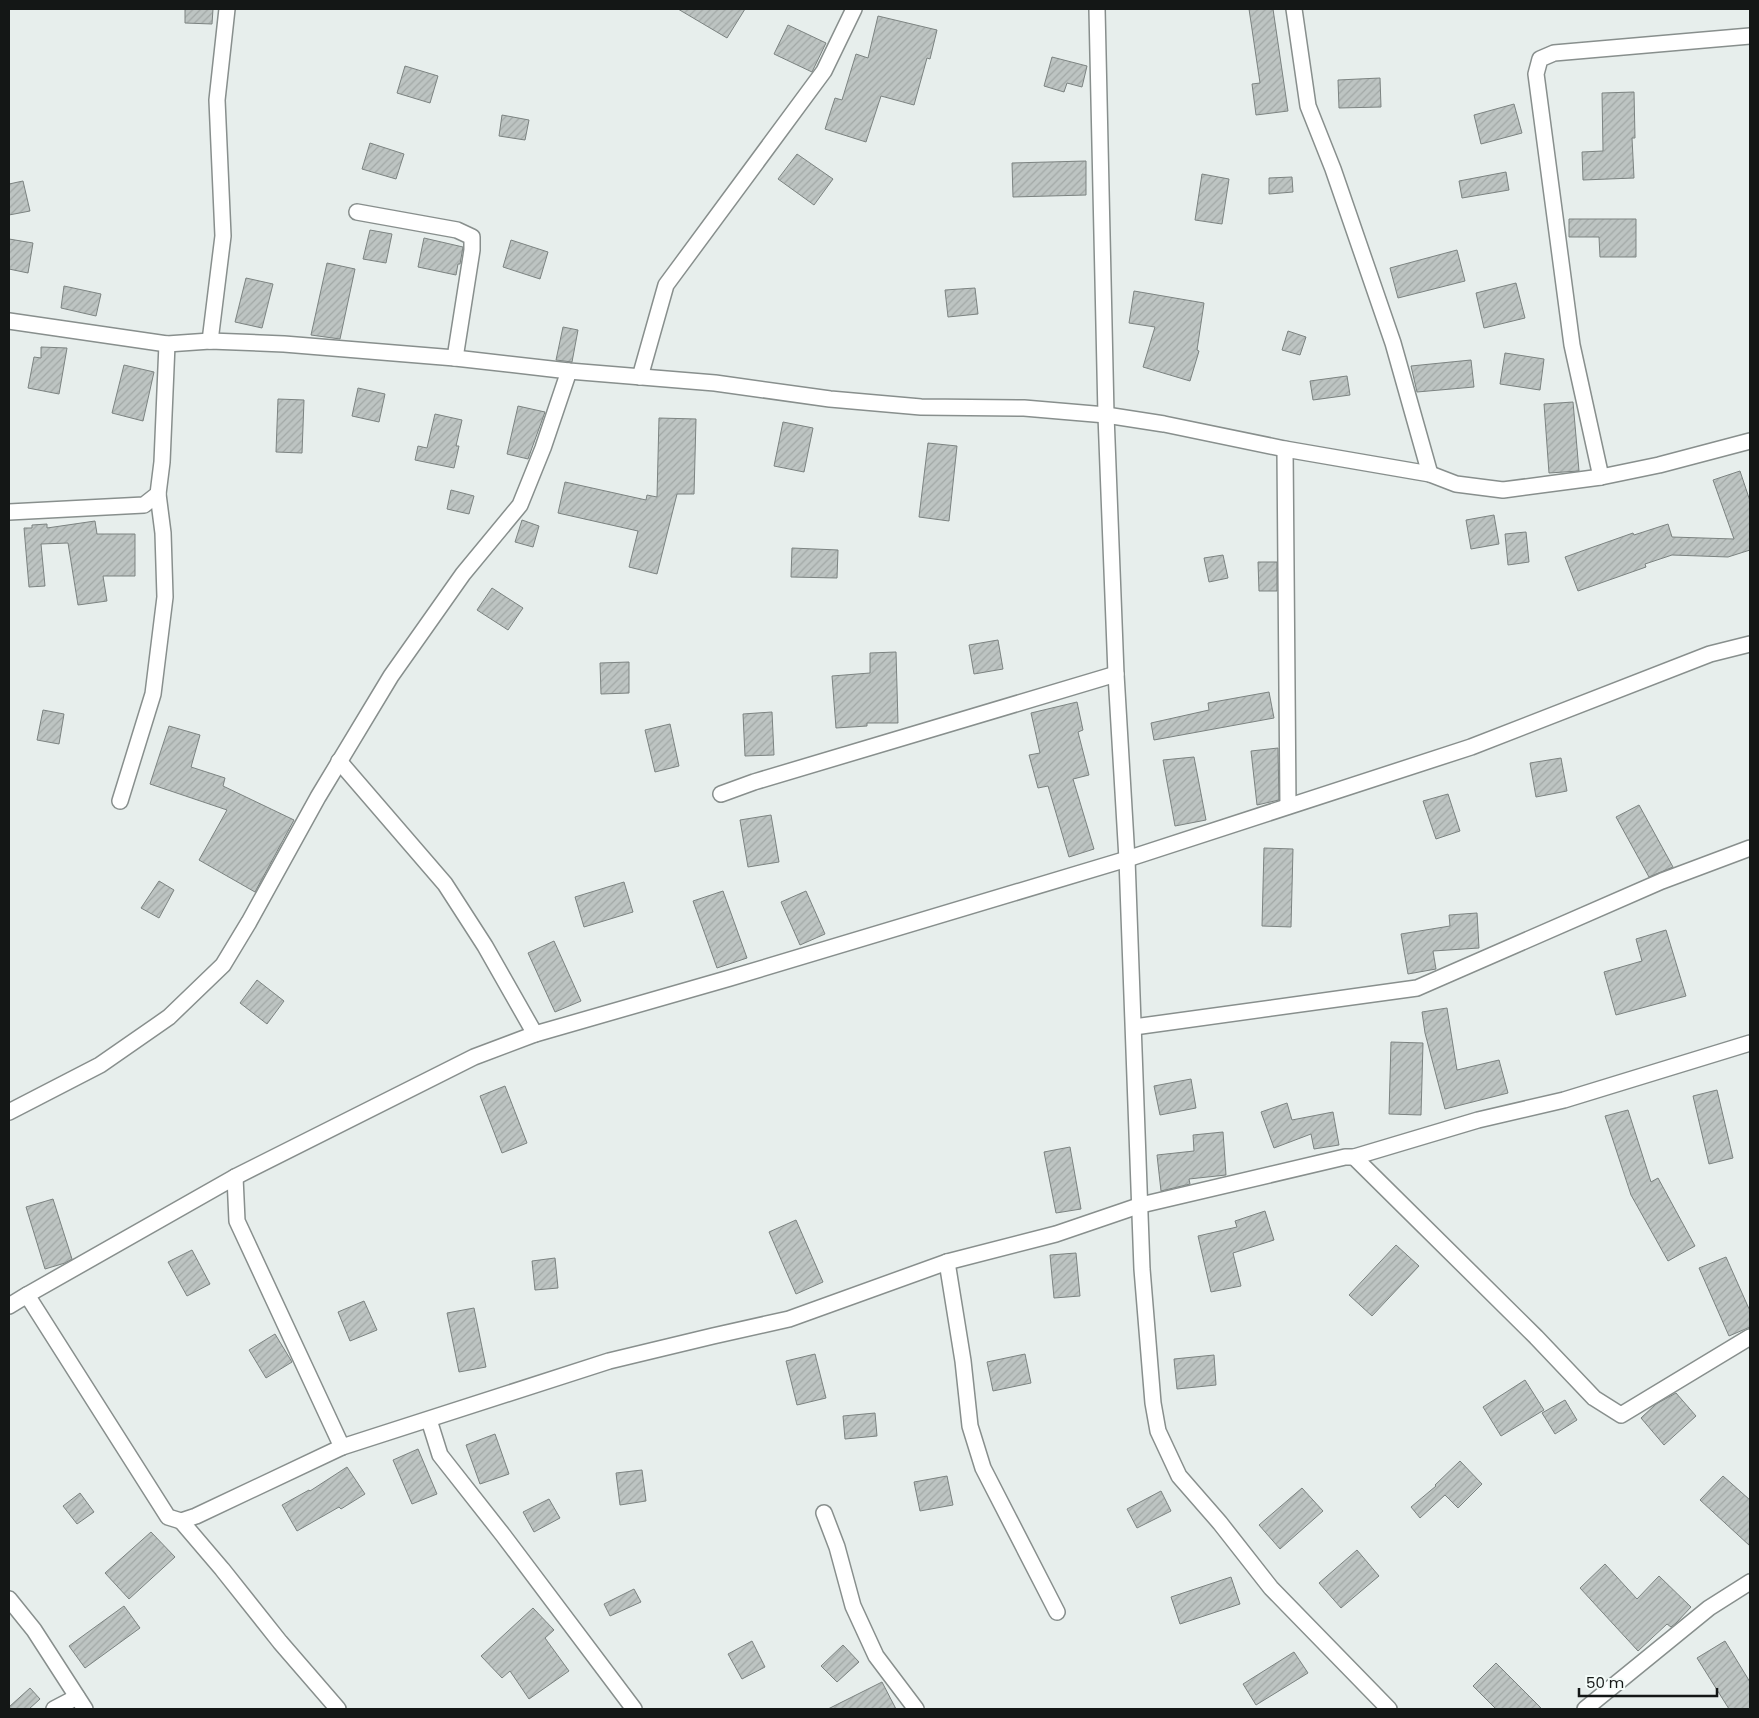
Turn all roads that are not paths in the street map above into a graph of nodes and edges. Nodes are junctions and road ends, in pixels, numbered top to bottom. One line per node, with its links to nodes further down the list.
1 (227, 9): 8 (street)
2 (854, 9): 12 (street)
3 (1097, 9): 13 (street)
4 (1294, 9): 16 (street)
5 (1750, 36): 17 (street)
6 (357, 212): 10 (street)
7 (9, 321): 9 (street)
8 (210, 341): 9 (street); 10 (street)
9 (167, 344): 18 (street)
10 (455, 358): 11 (street)
11 (569, 371): 12 (street); 22 (street)
12 (640, 377): 13 (street)
13 (1106, 415): 15 (street); 21 (street)
14 (1750, 441): 17 (street)
15 (1285, 449): 16 (street); 25 (street)
16 (1430, 474): 17 (street)
17 (1602, 477)
18 (158, 494): 19 (street); 24 (street)
19 (9, 512)
20 (1750, 644): 25 (street)
21 (1116, 674): 23 (street); 27 (street)
22 (339, 761): 29 (street); 31 (street)
23 (721, 794)
24 (120, 801)
25 (1288, 806): 27 (street)
26 (1750, 848): 28 (street)
27 (1127, 858): 28 (street); 29 (street)
28 (1134, 1027): 34 (street)
29 (536, 1034): 33 (street)
30 (1750, 1043): 32 (street)
31 (9, 1112)
32 (1354, 1157): 34 (street); 38 (street)
33 (235, 1176): 36 (street); 40 (street)
34 (1141, 1206): 35 (street); 51 (street)
35 (947, 1262): 39 (street); 45 (street)
36 (27, 1295): 37 (street); 42 (street)
37 (9, 1306)
38 (1750, 1337)
39 (429, 1420): 40 (street); 49 (street)
40 (342, 1447): 42 (street)
41 (824, 1513): 50 (street)
42 (181, 1522): 48 (street)
43 (1750, 1582): 52 (street)
44 (9, 1599): 46 (street)
45 (1057, 1612)
46 (81, 1703): 47 (street)
47 (54, 1709)
48 (338, 1709)
49 (634, 1709)
50 (916, 1709)
51 (1389, 1709)
52 (1585, 1709)

